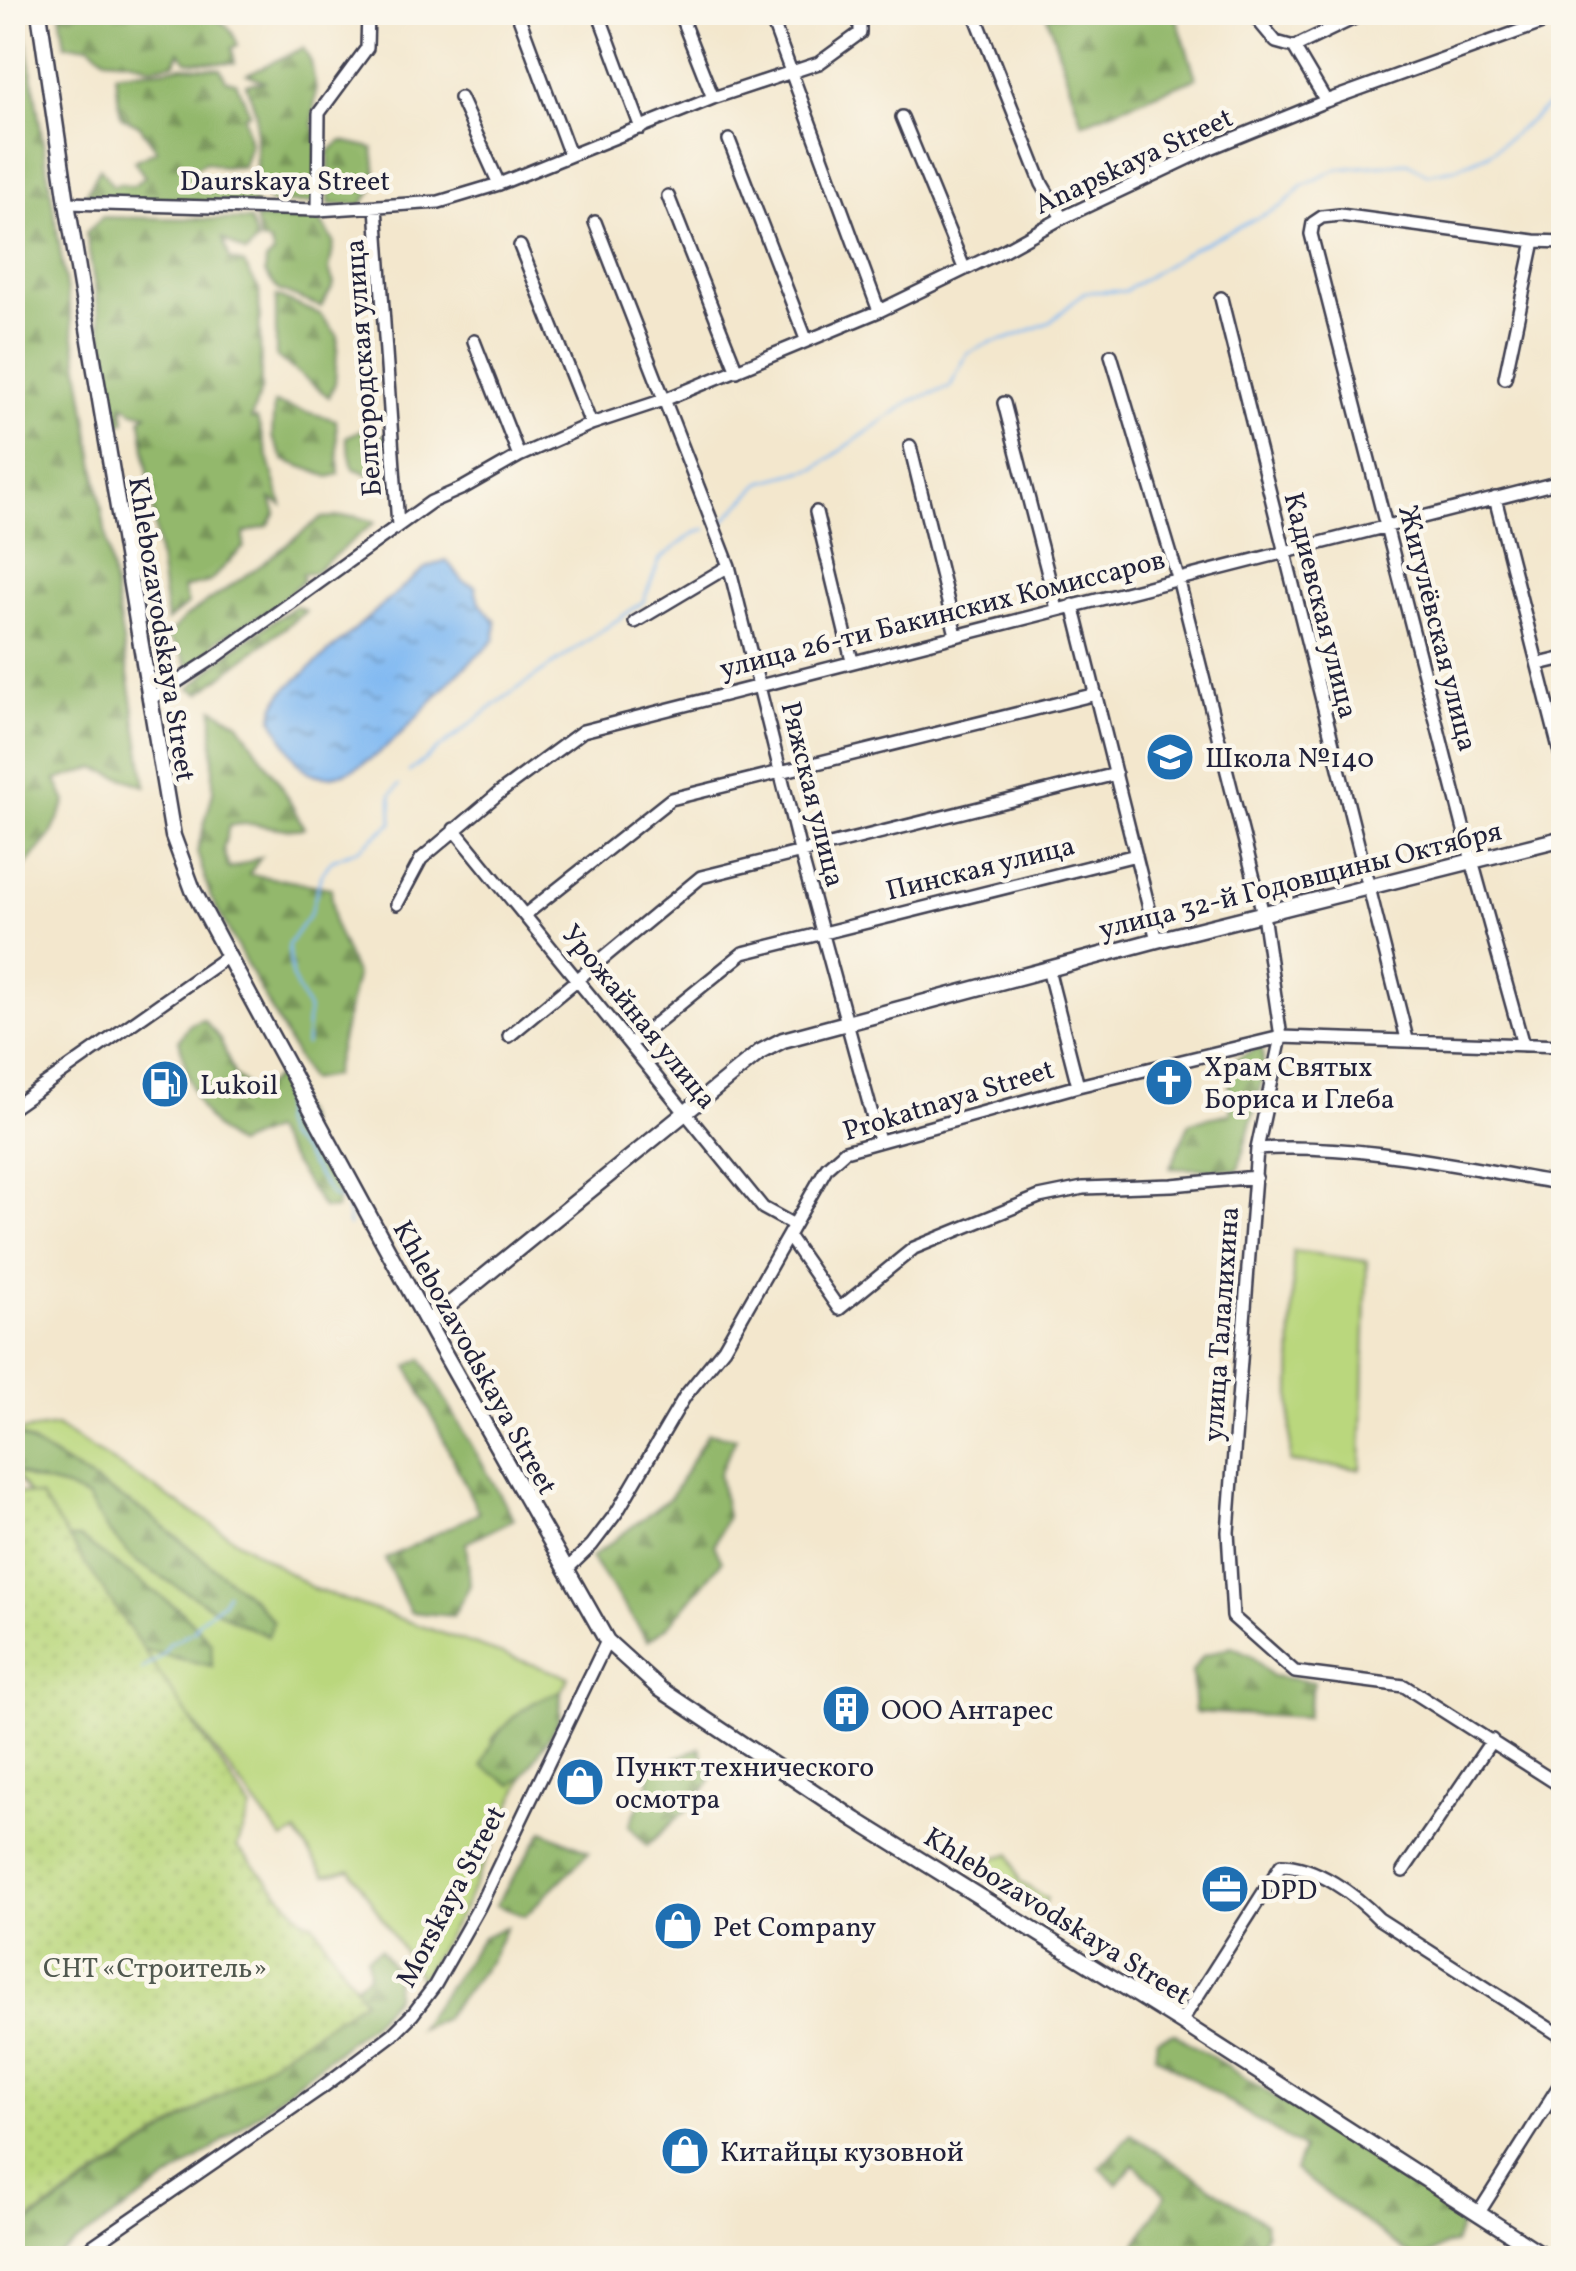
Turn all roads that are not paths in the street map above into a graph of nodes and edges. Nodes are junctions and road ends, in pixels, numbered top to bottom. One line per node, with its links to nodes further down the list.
1 (38, 12): 23 (main road, Khlebozavodskaya Street)
2 (368, 12): 25 (street, Белгородская улица)
3 (516, 12): 20 (street)
4 (598, 12): 18 (street)
5 (679, 12): 15 (street)
6 (769, 12): 13 (street)
7 (860, 12): 13 (street, Daurskaya Street)
8 (974, 12): 26 (street)
9 (1251, 12): 12 (street)
10 (1367, 12): 12 (street)
11 (1564, 14): 16 (street, Anapskaya Street)
12 (1294, 47): 16 (street)
13 (792, 70): 15 (street, Daurskaya Street); 33 (street)
14 (460, 98): 21 (street)
15 (713, 98): 18 (street, Daurskaya Street)
16 (1326, 100): 26 (street, Anapskaya Street)
17 (902, 117): 31 (street)
18 (641, 128): 20 (street, Daurskaya Street)
19 (729, 140): 34 (street)
20 (570, 155): 21 (street, Daurskaya Street)
21 (500, 184): 24 (street, Daurskaya Street)
22 (668, 196): 37 (street)
23 (67, 204): 25 (street, Daurskaya Street); 61 (main road, Khlebozavodskaya Street)
24 (376, 206): 25 (street, Daurskaya Street); 47 (street, Белгородская улица)
25 (318, 210)
26 (1062, 218): 31 (street, Anapskaya Street)
27 (595, 222): 39 (street)
28 (1534, 242): 29 (street); 38 (street); 48 (street, Жигулёвская улица)
29 (1564, 242)
30 (520, 246): 41 (street)
31 (964, 268): 33 (street, Anapskaya Street)
32 (1221, 298): 49 (street, Кадиевская улица)
33 (879, 311): 34 (street, Anapskaya Street)
34 (806, 339): 37 (street, Anapskaya Street)
35 (474, 341): 43 (street)
36 (1111, 355): 51 (street)
37 (737, 371): 39 (street, Anapskaya Street)
38 (1506, 378)
39 (664, 400): 41 (street, Anapskaya Street); 50 (street, Ряжская улица)
40 (1004, 403): 53 (street)
41 (591, 424): 43 (street, Anapskaya Street)
42 (910, 446): 55 (street)
43 (519, 456): 47 (street, Anapskaya Street)
44 (1564, 481): 45 (street, улица 26-ти Бакинских Комиссаров)
45 (1495, 498): 48 (street, улица 26-ти Бакинских Комиссаров); 58 (street)
46 (816, 512): 57 (street)
47 (398, 526): 61 (street, Anapskaya Street)
48 (1388, 526): 49 (street, улица 26-ти Бакинских Комиссаров); 69 (street, Жигулёвская улица)
49 (1283, 554): 51 (street, улица 26-ти Бакинских Комиссаров); 70 (street, Кадиевская улица)
50 (729, 566): 54 (street); 59 (street, Ряжская улица)
51 (1178, 578): 52 (street, улица 26-ти Бакинских Комиссаров); 73 (street)
52 (1073, 605): 53 (street, улица 26-ти Бакинских Комиссаров); 60 (street)
53 (1057, 609): 55 (street, улица 26-ти Бакинских Комиссаров)
54 (634, 622)
55 (956, 635): 57 (street, улица 26-ти Бакинских Комиссаров)
56 (1564, 658): 58 (street)
57 (852, 661): 59 (street, улица 26-ти Бакинских Комиссаров)
58 (1539, 664): 62 (street)
59 (760, 685): 63 (street, Ряжская улица); 65 (street, улица 26-ти Бакинских Комиссаров)
60 (1096, 694): 63 (street); 64 (street)
61 (149, 700): 76 (main road, Khlebozavodskaya Street)
62 (1564, 768)
63 (781, 772): 67 (street, Ряжская улица); 72 (street)
64 (1116, 774): 67 (street); 68 (street)
65 (454, 829): 71 (street, улица 26-ти Бакинских Комиссаров); 72 (street, Урожайная улица)
66 (1564, 838): 69 (main road, улица 32-й Годовщины Октября)
67 (800, 851): 74 (street, Ряжская улица); 78 (street)
68 (1136, 855): 74 (street, Пинская улица); 75 (street)
69 (1472, 861): 70 (main road, улица 32-й Годовщины Октября); 84 (street, Жигулёвская улица)
70 (1367, 887): 73 (main road, улица 32-й Годовщины Октября); 82 (street, Кадиевская улица)
71 (398, 904)
72 (526, 914): 78 (street, Урожайная улица)
73 (1263, 914): 75 (main road, улица 32-й Годовщины Октября); 81 (street)
74 (824, 931): 79 (street, Ряжская улица); 83 (street, Пинская улица)
75 (1157, 940): 77 (main road, улица 32-й Годовщины Октября)
76 (228, 956): 87 (street); 94 (main road, Khlebozavodskaya Street)
77 (1048, 969): 79 (main road, улица 32-й Годовщины Октября); 86 (street)
78 (577, 979): 80 (street); 83 (street, Урожайная улица)
79 (846, 1021): 88 (main road, улица 32-й Годовщины Октября); 89 (street, Ряжская улица)
80 (508, 1036)
81 (1281, 1037): 82 (street, Prokatnaya Street); 86 (street, Prokatnaya Street); 90 (street, улица Талалихина)
82 (1407, 1039): 84 (street, Prokatnaya Street)
83 (632, 1043): 88 (street, Урожайная улица)
84 (1523, 1045): 85 (street, Prokatnaya Street)
85 (1564, 1046)
86 (1078, 1086): 89 (street, Prokatnaya Street)
87 (12, 1108)
88 (686, 1114): 93 (street, Урожайная улица); 94 (main road, улица 32-й Годовщины Октября)
89 (879, 1140): 93 (street, Prokatnaya Street)
90 (1256, 1148): 91 (street, улица Талалихина); 92 (street)
91 (1256, 1176): 93 (street, Урожайная улица); 97 (street, улица Талалихина)
92 (1564, 1184)
93 (791, 1231): 95 (street, Prokatnaya Street)
94 (427, 1323): 95 (main road, Khlebozavodskaya Street)
95 (566, 1570): 96 (main road, Khlebozavodskaya Street)
96 (607, 1641): 100 (main road, Khlebozavodskaya Street); 104 (street, Morskaya Street)
97 (1492, 1740): 98 (street); 99 (street)
98 (1564, 1788)
99 (1403, 1871)
100 (1180, 2022): 101 (street); 103 (main road, Khlebozavodskaya Street)
101 (1564, 2038)
102 (1564, 2078): 103 (street)
103 (1478, 2214): 105 (main road, Khlebozavodskaya Street)
104 (74, 2258)
105 (1548, 2258)

